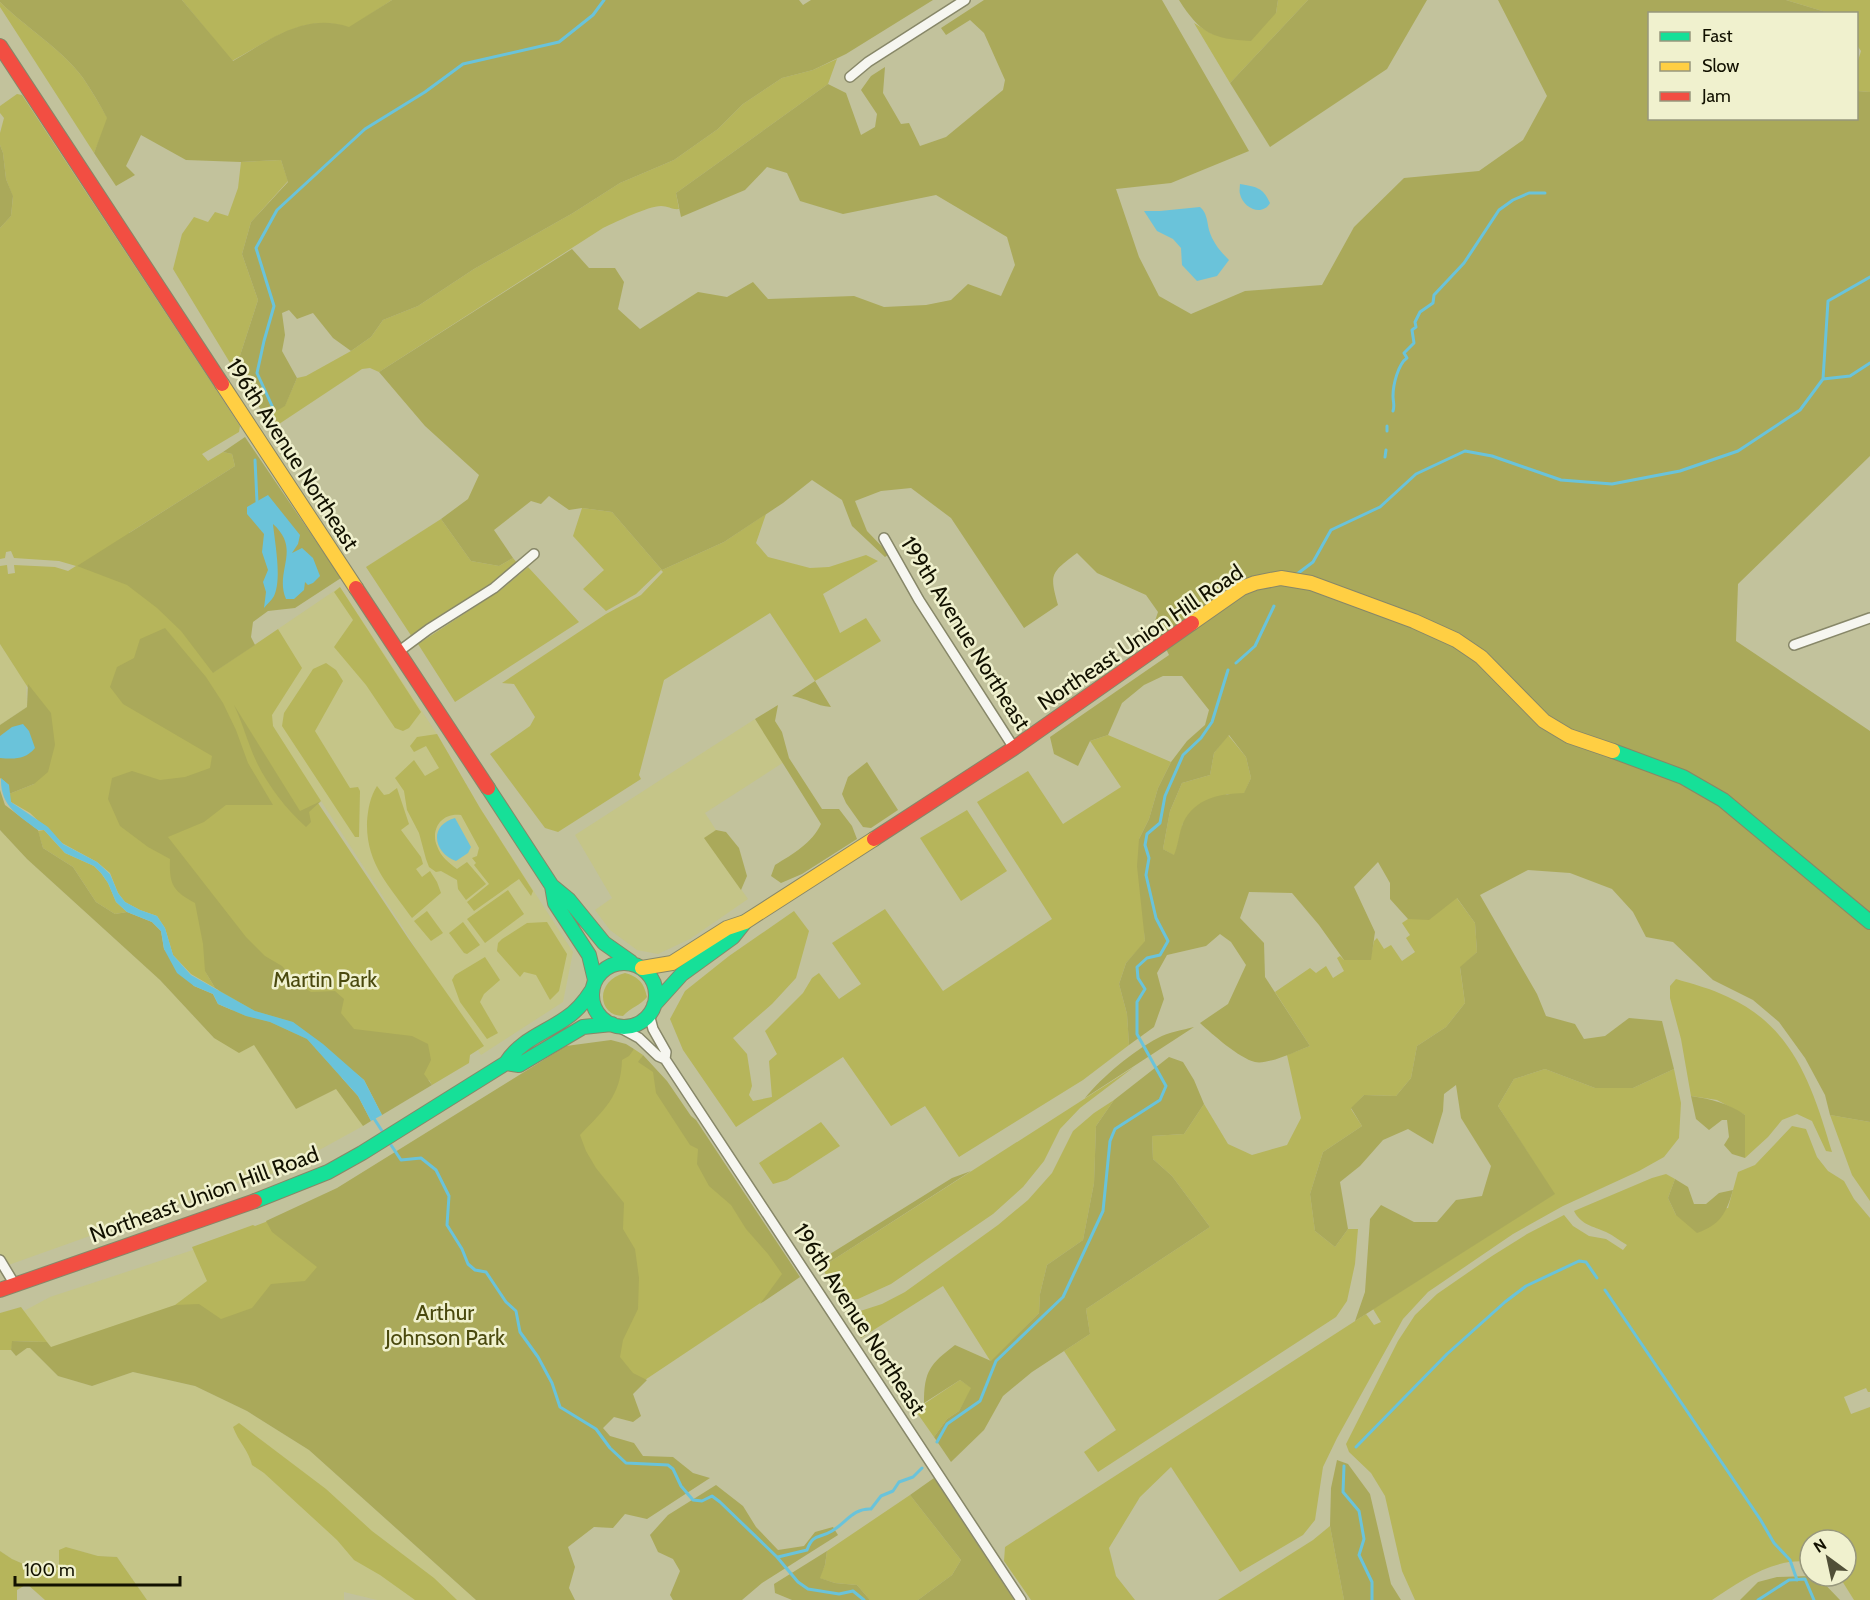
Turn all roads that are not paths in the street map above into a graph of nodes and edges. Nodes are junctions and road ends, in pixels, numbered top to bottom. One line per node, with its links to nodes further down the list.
1 (965, 0): 3 (street)
2 (0, 46): 8 (street, 196th Avenue Northeast)
3 (850, 77)
4 (885, 538): 9 (street, 199th Avenue Northeast)
5 (534, 554): 8 (street)
6 (1870, 618): 7 (street)
7 (1794, 645)
8 (398, 652): 10 (street, 196th Avenue Northeast)
9 (1014, 748): 11 (street, Northeast Union Hill Road); 12 (street, Northeast Union Hill Road)
10 (552, 886): 13 (street, 196th Avenue Northeast); 14 (street, 196th Avenue Northeast)
11 (745, 922): 13 (street, Northeast Union Hill Road); 15 (street, Northeast Union Hill Road)
12 (1870, 922)
13 (638, 967): 14 (street); 15 (street)
14 (594, 985): 16 (street); 18 (street, Northeast Union Hill Road)
15 (652, 1010): 16 (street); 17 (street, 196th Avenue Northeast)
16 (614, 1025): 17 (street, 196th Avenue Northeast); 18 (street, Northeast Union Hill Road)
17 (665, 1059): 22 (street, 196th Avenue Northeast)
18 (506, 1063): 20 (street, Northeast Union Hill Road)
19 (0, 1260): 20 (street)
20 (15, 1285): 21 (street, Northeast Union Hill Road)
21 (0, 1290)
22 (1021, 1600)

